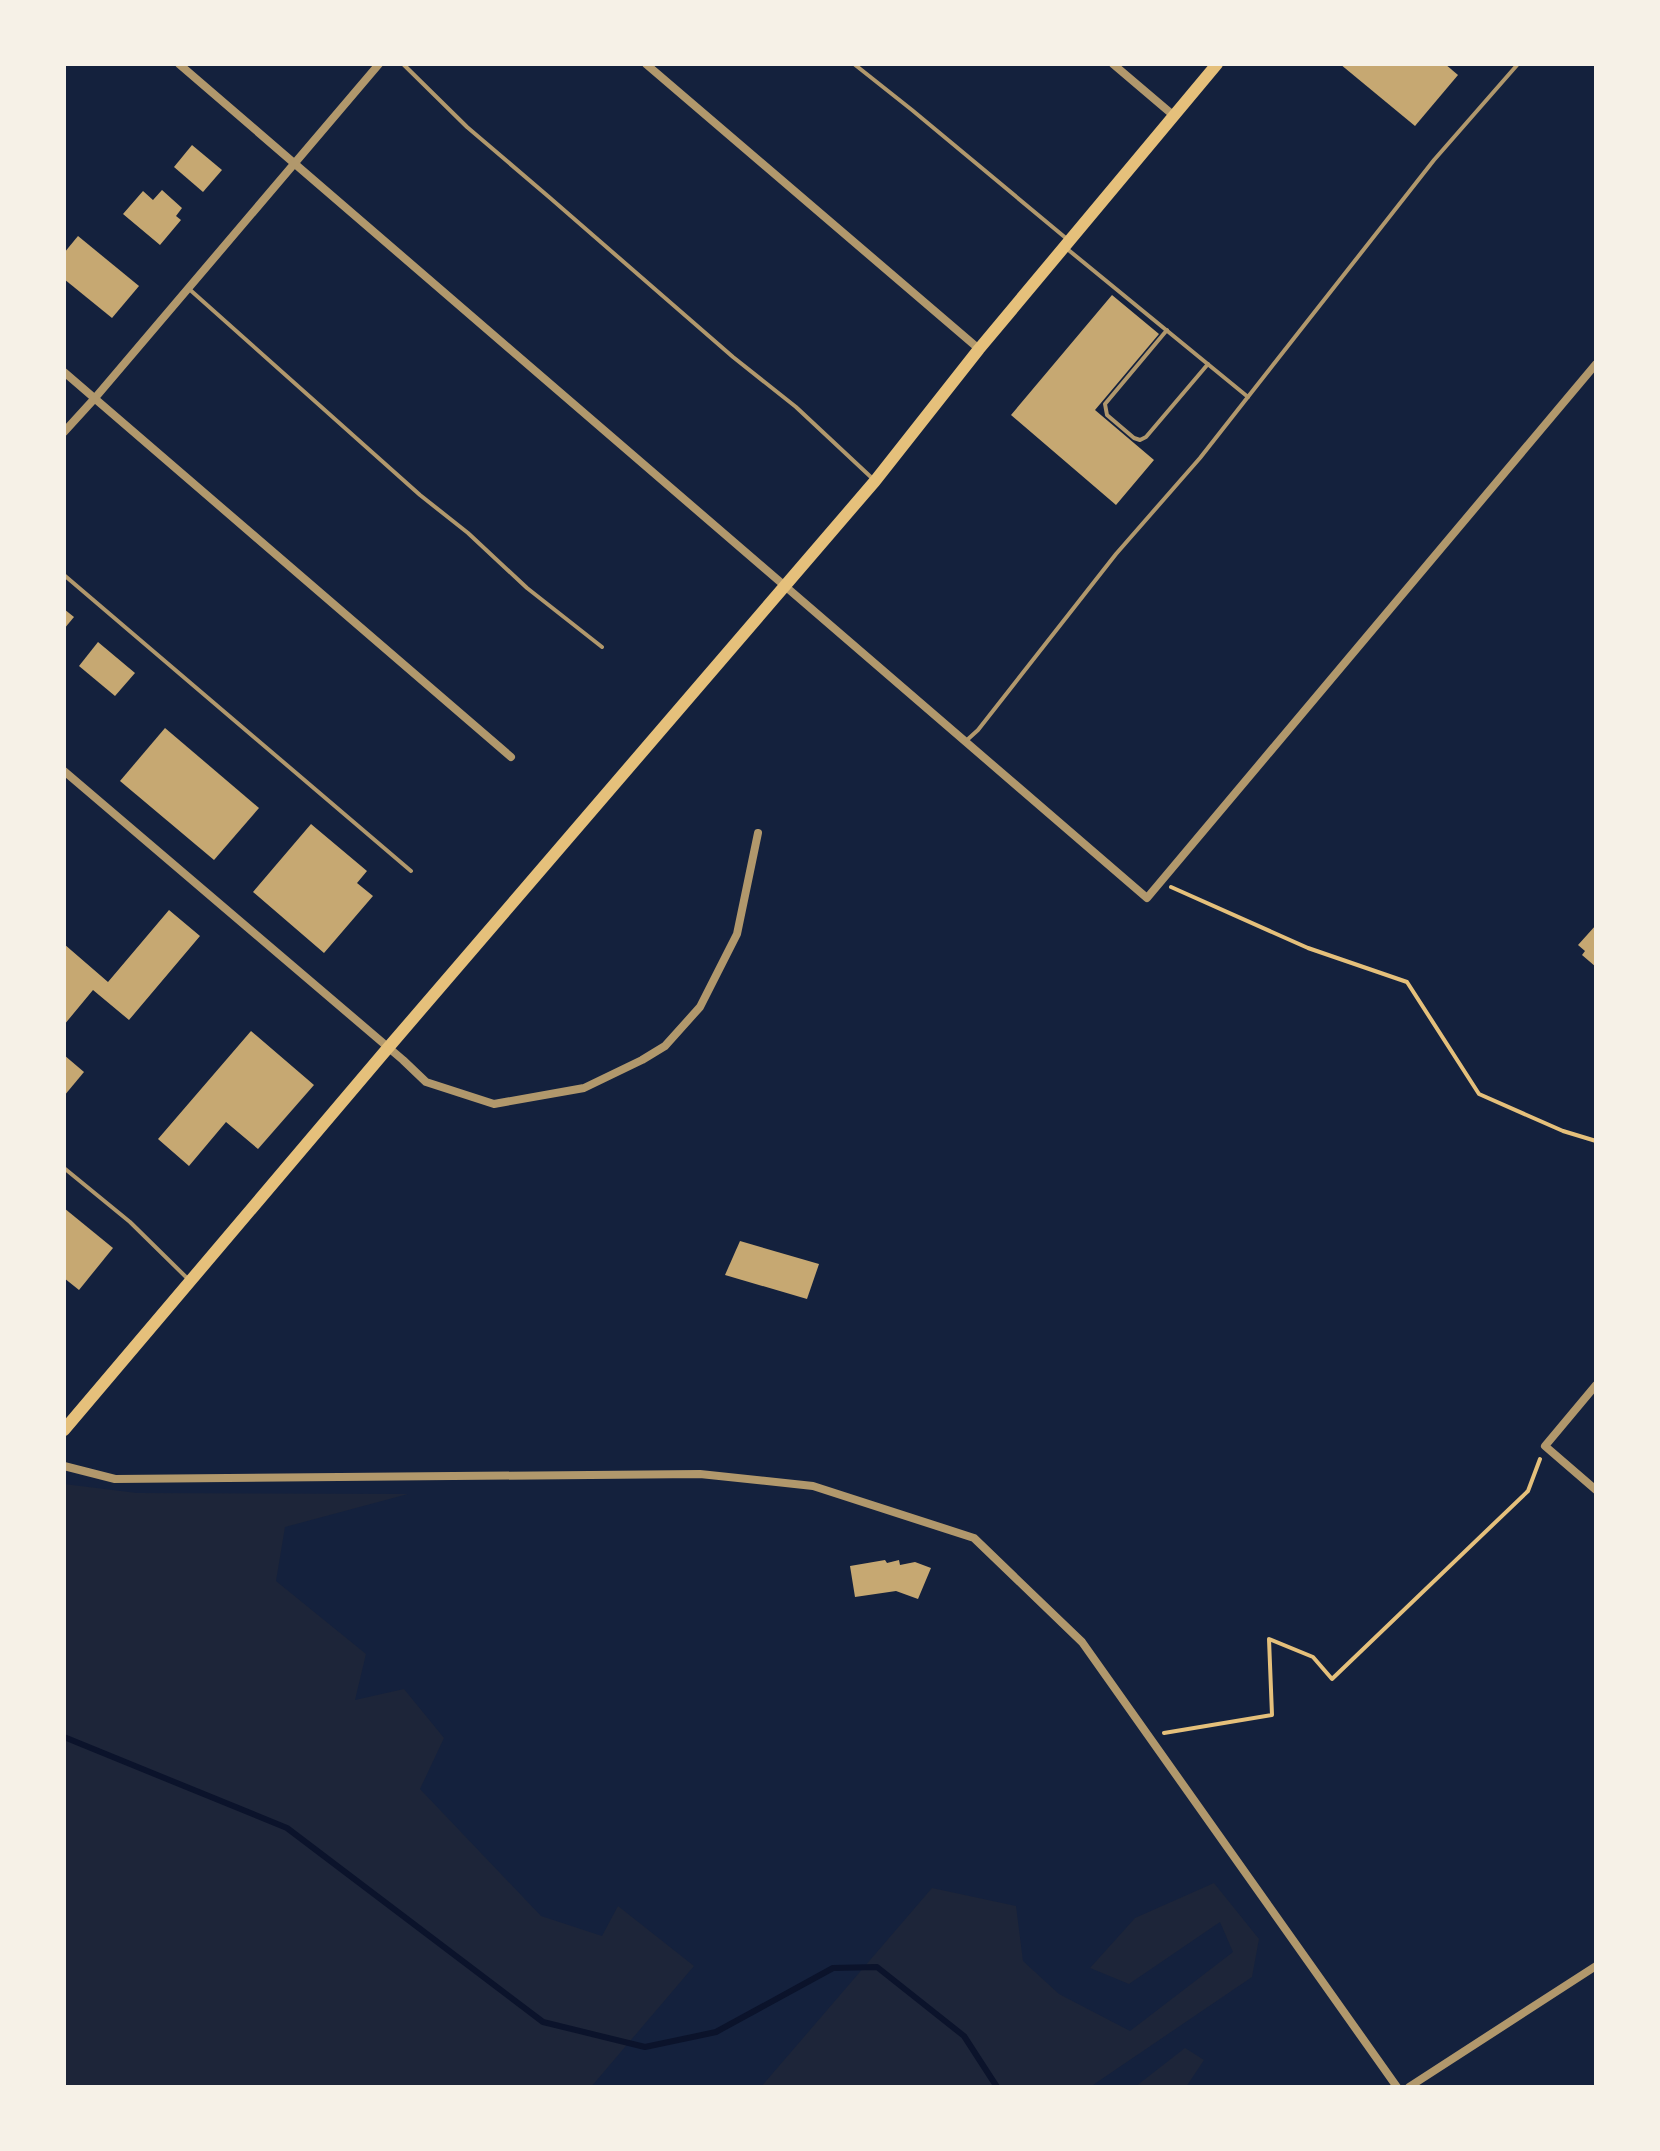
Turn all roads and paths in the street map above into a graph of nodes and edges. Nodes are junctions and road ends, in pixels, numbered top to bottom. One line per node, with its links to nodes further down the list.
1 (179, 64): 10 (street)
2 (379, 64): 10 (street)
3 (403, 64): 21 (lane)
4 (646, 64): 14 (street)
5 (854, 64): 11 (lane)
6 (1113, 64): 9 (street)
7 (1217, 64): 9 (main road)
8 (1518, 64): 18 (lane)
9 (1173, 115): 11 (main road)
10 (293, 163): 12 (street); 23 (street)
11 (1067, 243): 13 (lane); 14 (main road)
12 (188, 288): 19 (street); 24 (lane)
13 (1167, 330): 15 (lane); 15 (lane)
14 (979, 349): 21 (main road)
15 (1208, 364): 18 (lane)
16 (1596, 364): 30 (street)
17 (64, 372): 19 (street)
18 (1248, 397): 25 (lane)
19 (95, 398): 20 (street); 26 (street)
20 (64, 432)
21 (875, 481): 23 (main road)
22 (64, 575): 29 (lane)
23 (785, 587): 25 (street); 31 (main road)
24 (602, 647)
25 (965, 742): 30 (street)
26 (511, 757)
27 (64, 771): 31 (street)
28 (758, 833): 31 (street)
29 (411, 871)
30 (1161, 883): 32 (path)
31 (387, 1049): 34 (main road)
32 (1596, 1141)
33 (64, 1168): 34 (lane)
34 (190, 1281): 36 (main road)
35 (1596, 1385): 37 (street)
36 (64, 1430)
37 (1545, 1446): 39 (street); 40 (path)
38 (64, 1466): 40 (street)
39 (1596, 1490)
40 (1149, 1736): 42 (street)
41 (1596, 1966): 43 (street)
42 (1397, 2087)
43 (1409, 2087)

